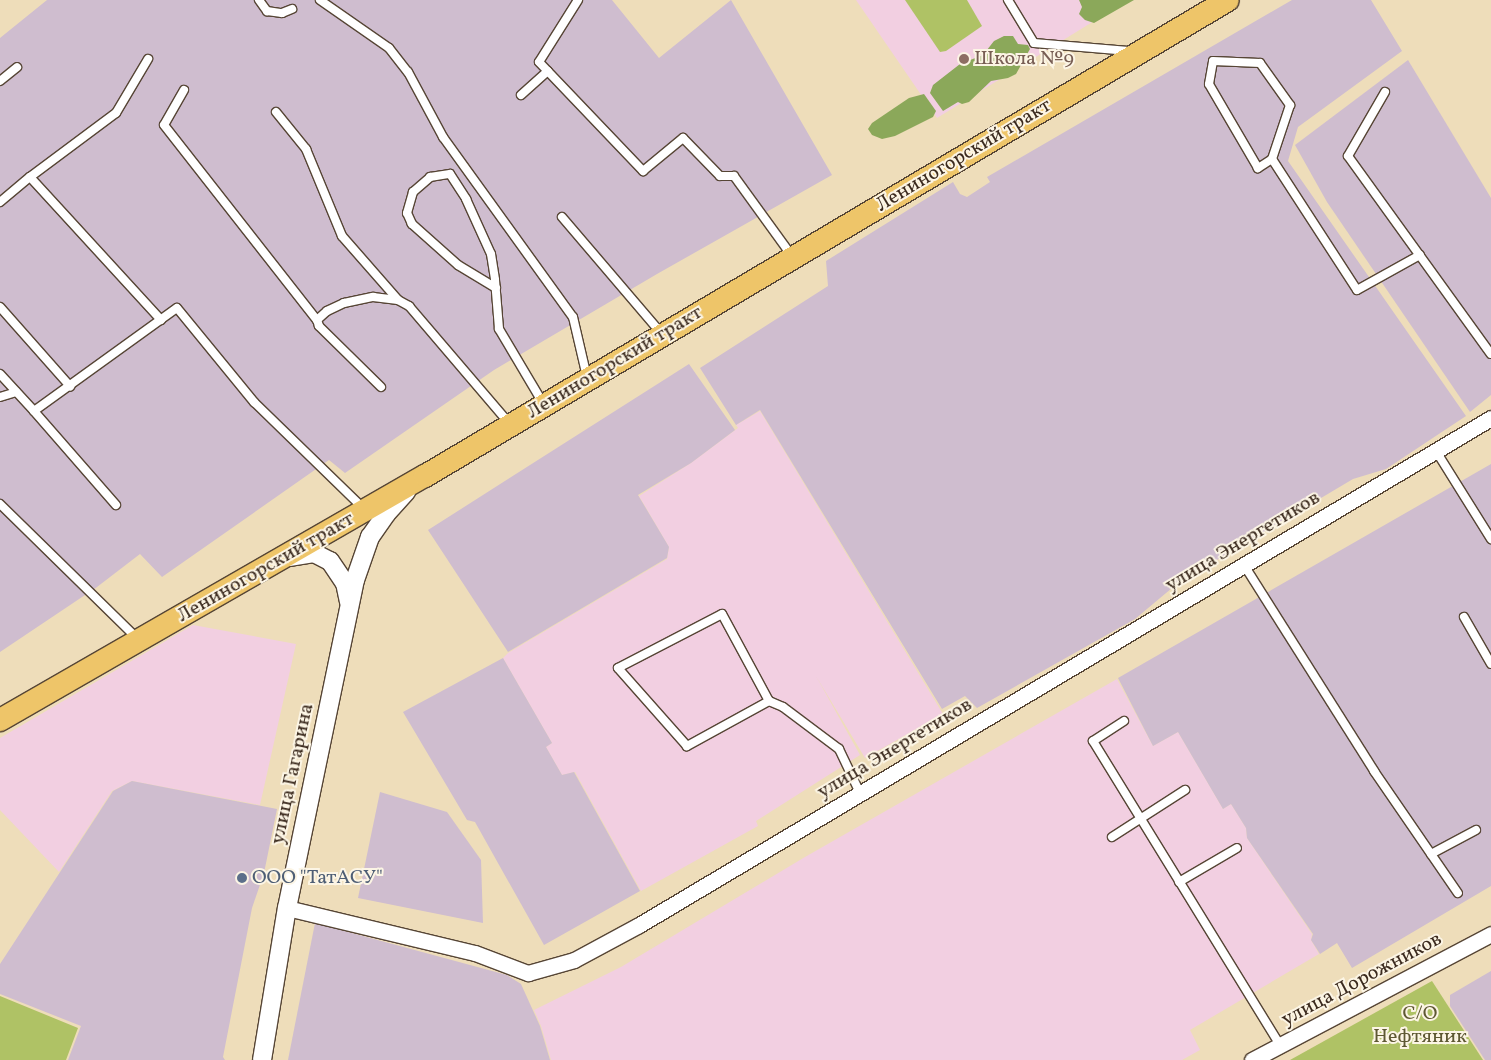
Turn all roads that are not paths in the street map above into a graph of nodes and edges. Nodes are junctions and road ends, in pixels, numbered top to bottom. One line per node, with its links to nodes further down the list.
1 (259, 0): 6 (lane)
2 (320, 0): 30 (lane)
3 (578, 0): 10 (lane)
4 (1008, 0): 7 (lane)
5 (1228, 0): 7 (main road, Лениногорский тракт)
6 (292, 8)
7 (1139, 52): 21 (main road, Лениногорский тракт)
8 (148, 60): 17 (lane)
9 (17, 68): 11 (lane)
10 (548, 71): 14 (lane); 21 (lane)
11 (0, 81)
12 (184, 90): 26 (lane)
13 (1385, 92): 20 (lane)
14 (522, 95)
15 (276, 112): 23 (lane)
16 (1272, 159): 16 (lane); 20 (lane)
17 (30, 177): 18 (lane); 25 (lane)
18 (0, 202)
19 (562, 217): 27 (lane)
20 (1420, 255): 28 (lane)
21 (793, 257): 27 (main road, Лениногорский тракт)
22 (496, 288): 22 (lane); 35 (lane)
23 (398, 300): 26 (lane); 38 (lane)
24 (0, 307): 31 (lane)
25 (161, 320): 31 (lane); 43 (lane)
26 (317, 320): 32 (lane)
27 (662, 335): 30 (main road, Лениногорский тракт)
28 (1491, 354)
29 (0, 374): 33 (lane)
30 (588, 379): 35 (main road, Лениногорский тракт)
31 (70, 386): 36 (lane)
32 (381, 387)
33 (16, 392): 34 (lane); 36 (lane)
34 (0, 397)
35 (544, 405): 38 (main road, Лениногорский тракт)
36 (34, 411): 42 (lane)
37 (1491, 418): 39 (street, улица Энергетиков)
38 (511, 425): 40 (main road, Лениногорский тракт)
39 (1436, 450): 44 (lane); 46 (street, улица Энергетиков)
40 (425, 476): 43 (main road, Лениногорский тракт); 47 (street, улица Гагарина)
41 (0, 504): 49 (lane)
42 (116, 505)
43 (365, 510): 45 (main road, Лениногорский тракт)
44 (1491, 539)
45 (282, 559): 47 (street, улица Гагарина); 49 (main road, Лениногорский тракт)
46 (1244, 565): 55 (street, улица Энергетиков); 60 (lane)
47 (348, 615): 63 (street, улица Гагарина)
48 (1464, 617): 50 (lane)
49 (140, 642): 52 (main road, Лениногорский тракт)
50 (1491, 664)
51 (769, 701): 51 (lane); 55 (lane)
52 (0, 720)
53 (1124, 721): 56 (lane)
54 (1185, 790): 56 (lane)
55 (860, 793): 63 (street, улица Энергетиков)
56 (1141, 819): 58 (lane); 61 (lane)
57 (1476, 830): 60 (lane)
58 (1112, 837)
59 (1238, 848): 61 (lane)
60 (1431, 854): 62 (lane)
61 (1180, 882): 65 (lane)
62 (1458, 893)
63 (287, 908): 66 (street, улица Гагарина)
64 (1491, 934): 65 (street, улица Дорожников)
65 (1280, 1045): 67 (street, улица Дорожников)
66 (262, 1060)
67 (1252, 1060)

